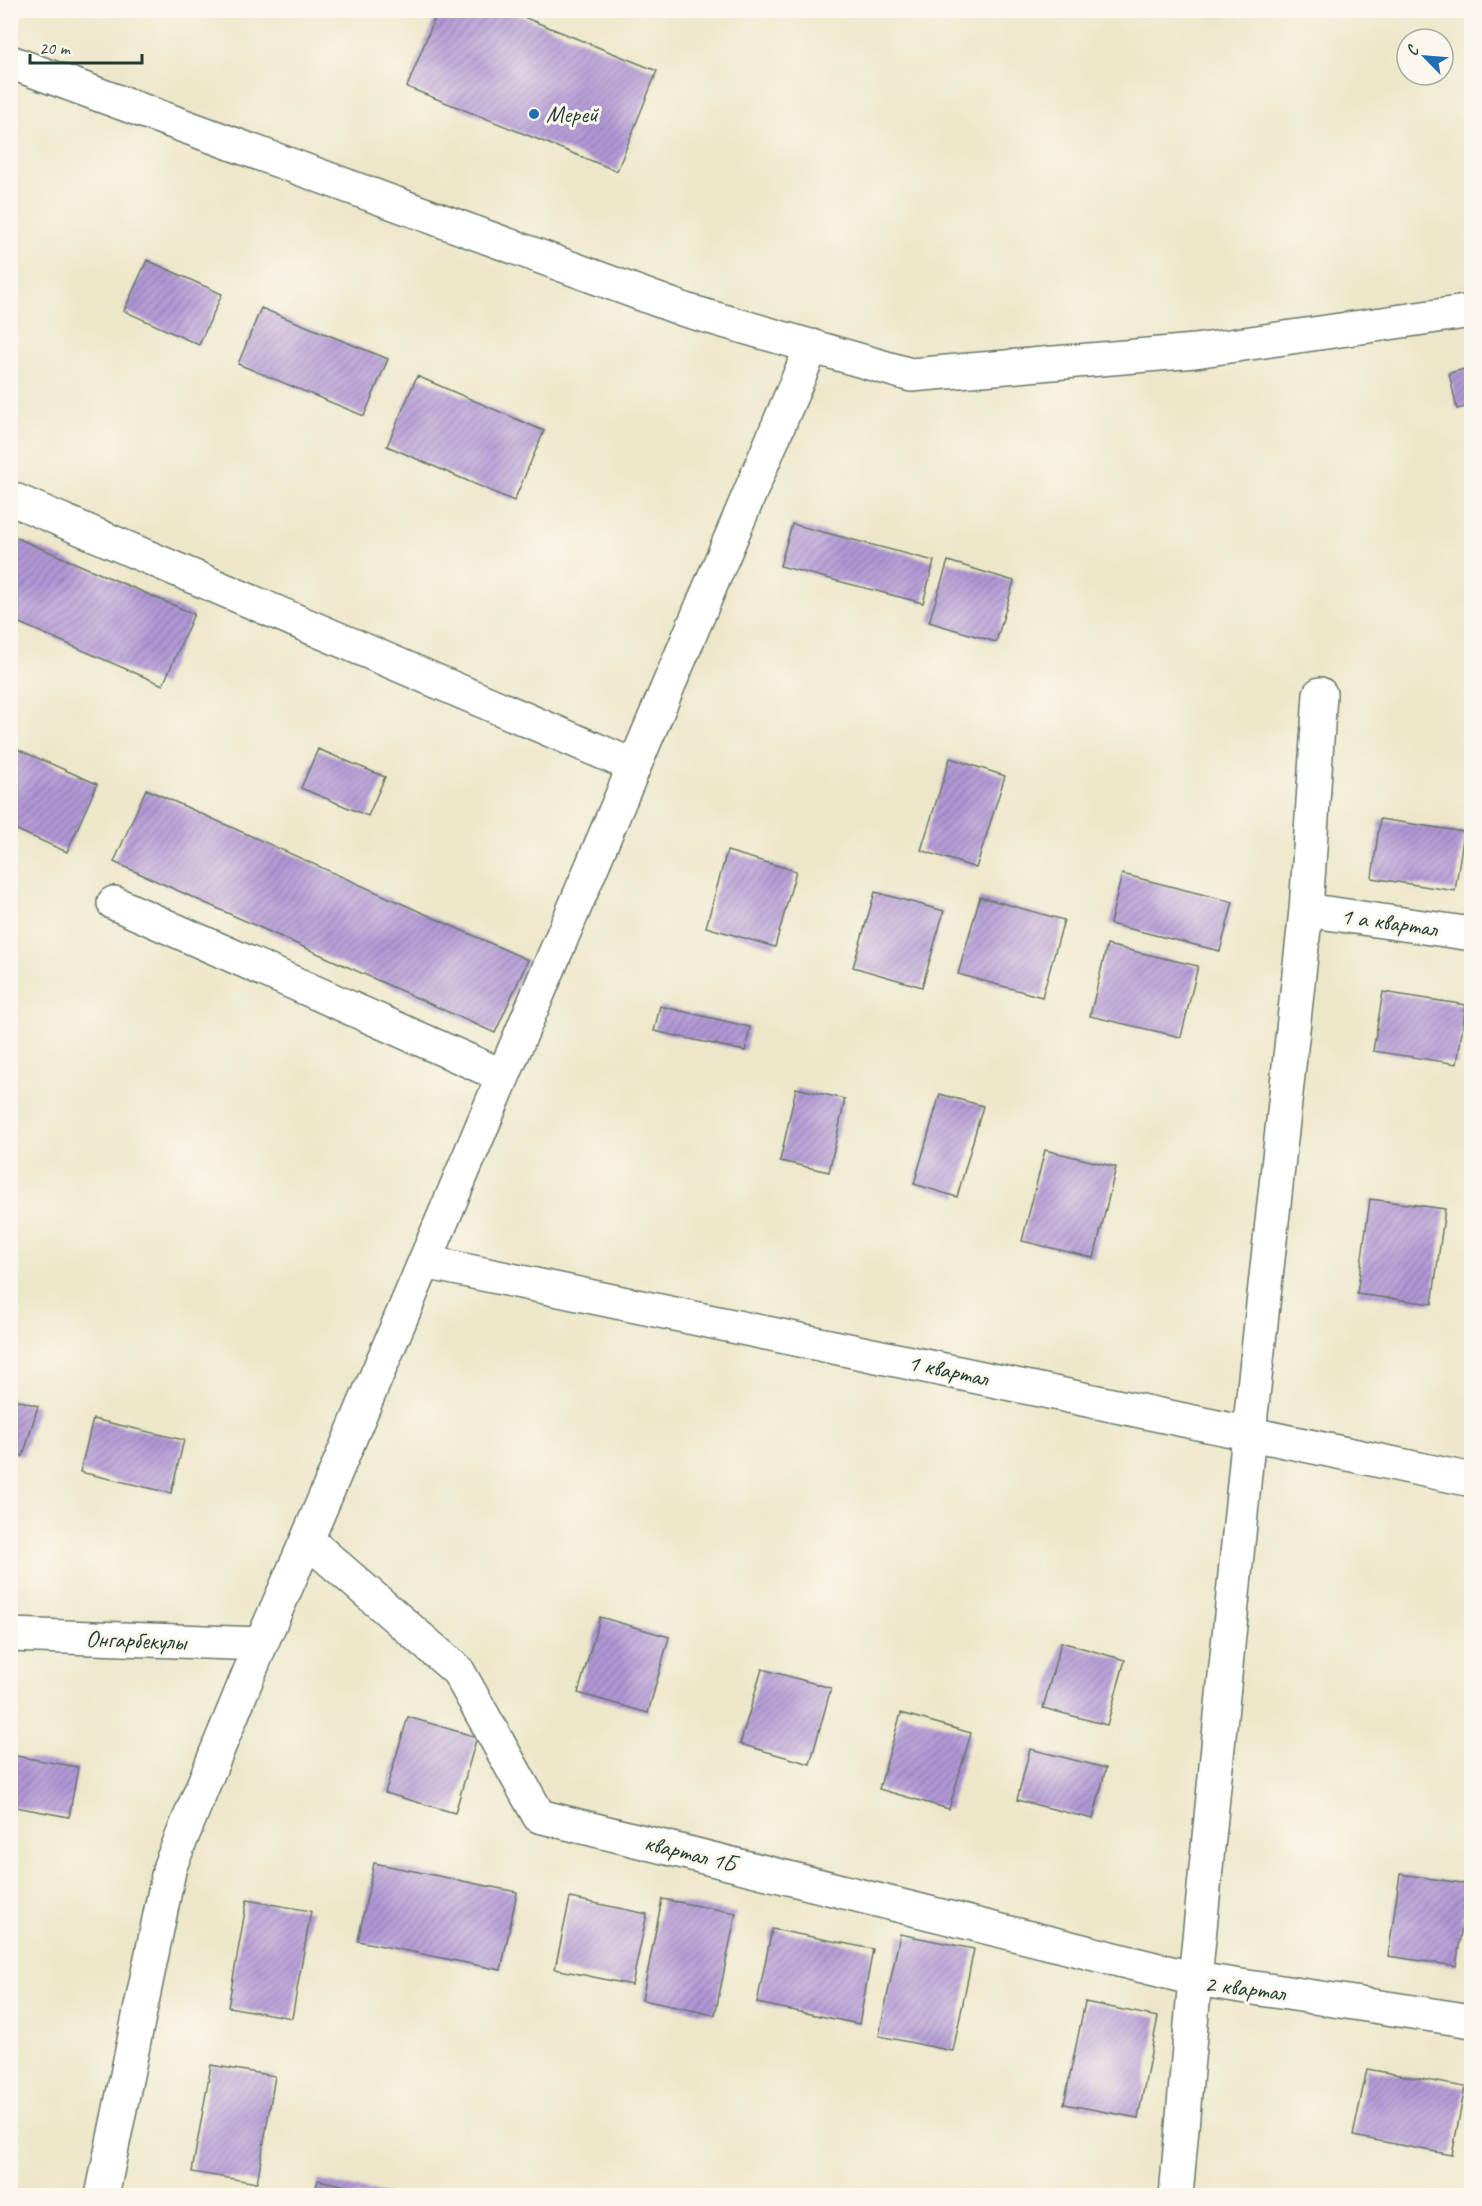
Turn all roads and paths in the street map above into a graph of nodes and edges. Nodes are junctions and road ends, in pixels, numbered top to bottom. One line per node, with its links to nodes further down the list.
1 (10, 62): 3 (street)
2 (1472, 311): 3 (street)
3 (812, 346): 6 (street)
4 (10, 498): 6 (street)
5 (1320, 694): 8 (street)
6 (634, 766): 10 (street)
7 (114, 903): 10 (street)
8 (1306, 910): 9 (street, 1 а квартал); 12 (street)
9 (1472, 934)
10 (503, 1076): 11 (street)
11 (425, 1262): 12 (street, 1 квартал); 14 (street)
12 (1249, 1433): 13 (street, 1 квартал); 17 (street)
13 (1472, 1480)
14 (307, 1540): 16 (street); 17 (street, квартал 1Б)
15 (10, 1635): 16 (street, Онгарбекулы)
16 (261, 1644): 19 (street)
17 (1195, 1979): 18 (street, 2 квартал); 20 (street, 2 квартал)
18 (1472, 2021)
19 (102, 2196)
20 (1176, 2196)

